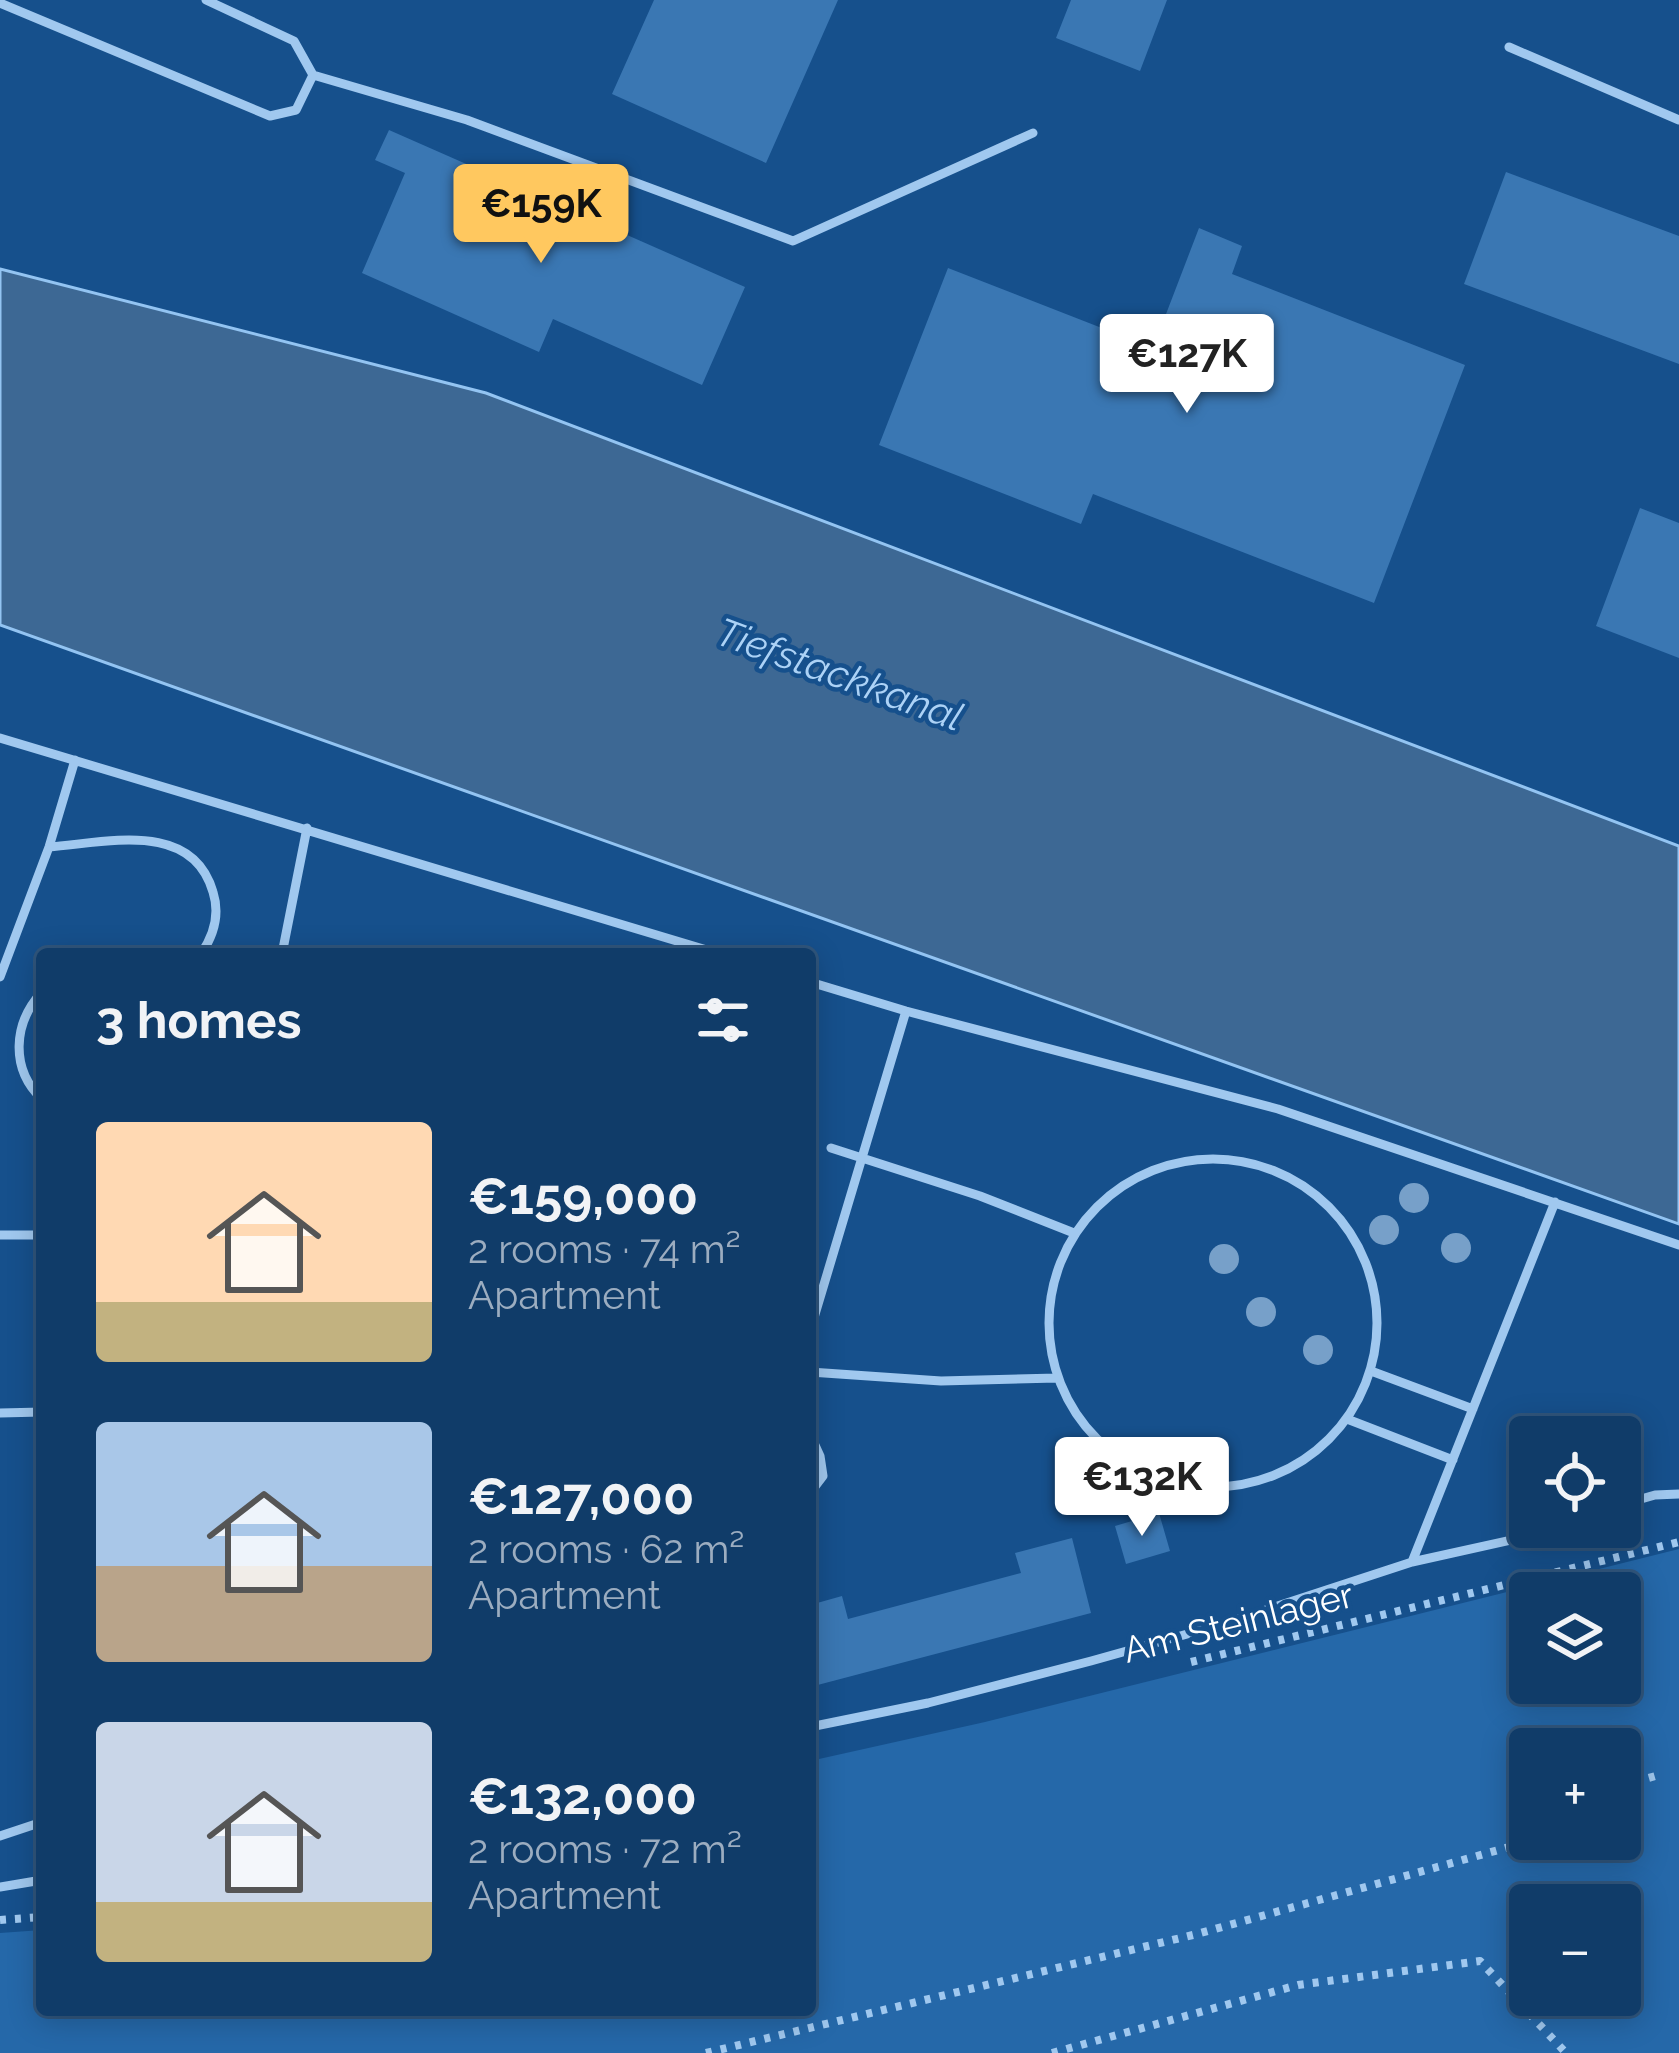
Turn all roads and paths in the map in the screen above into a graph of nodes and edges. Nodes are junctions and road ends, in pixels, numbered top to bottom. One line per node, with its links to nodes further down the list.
1 (206, 0): 4 (lane)
2 (0, 3): 4 (lane)
3 (1509, 47): 5 (lane)
4 (313, 75): 6 (lane)
5 (1679, 120)
6 (1033, 133)
7 (0, 738): 8 (lane)
8 (75, 760): 9 (lane); 10 (lane)
9 (307, 828): 12 (lane); 13 (lane)
10 (49, 847): 11 (lane); 14 (lane)
11 (204, 948)
12 (283, 948)
13 (700, 948)
14 (0, 977)
15 (816, 984): 17 (lane)
16 (36, 1000): 18 (lane)
17 (906, 1011): 20 (lane); 21 (lane)
18 (36, 1090)
19 (831, 1148): 20 (lane)
20 (862, 1159): 22 (lane); 26 (lane)
21 (1556, 1202): 25 (lane); 30 (lane)
22 (1074, 1234): 27 (lane); 29 (lane)
23 (0, 1235): 24 (lane)
24 (36, 1235)
25 (1679, 1245)
26 (816, 1311)
27 (1371, 1371): 30 (lane); 33 (lane)
28 (816, 1372): 29 (lane)
29 (1057, 1378): 33 (lane)
30 (1473, 1409): 35 (lane)
31 (36, 1412): 32 (lane)
32 (0, 1413)
33 (1347, 1419): 35 (lane)
34 (816, 1447): 36 (lane)
35 (1453, 1460): 41 (lane)
36 (816, 1485)
37 (1679, 1494): 38 (lane)
38 (1641, 1499)
39 (1509, 1541): 41 (lane)
40 (1679, 1542): 42 (path, Am Steinlager)
41 (1412, 1562): 43 (lane)
42 (1186, 1663)
43 (816, 1726)
44 (1659, 1775): 45 (path)
45 (1641, 1780)
46 (36, 1824): 47 (lane)
47 (0, 1835)
48 (1509, 1847): 53 (path)
49 (36, 1881): 50 (lane)
50 (0, 1887)
51 (36, 1917): 52 (path)
52 (0, 1920)
53 (706, 2053)
54 (1052, 2053): 55 (path)
55 (1566, 2053)

